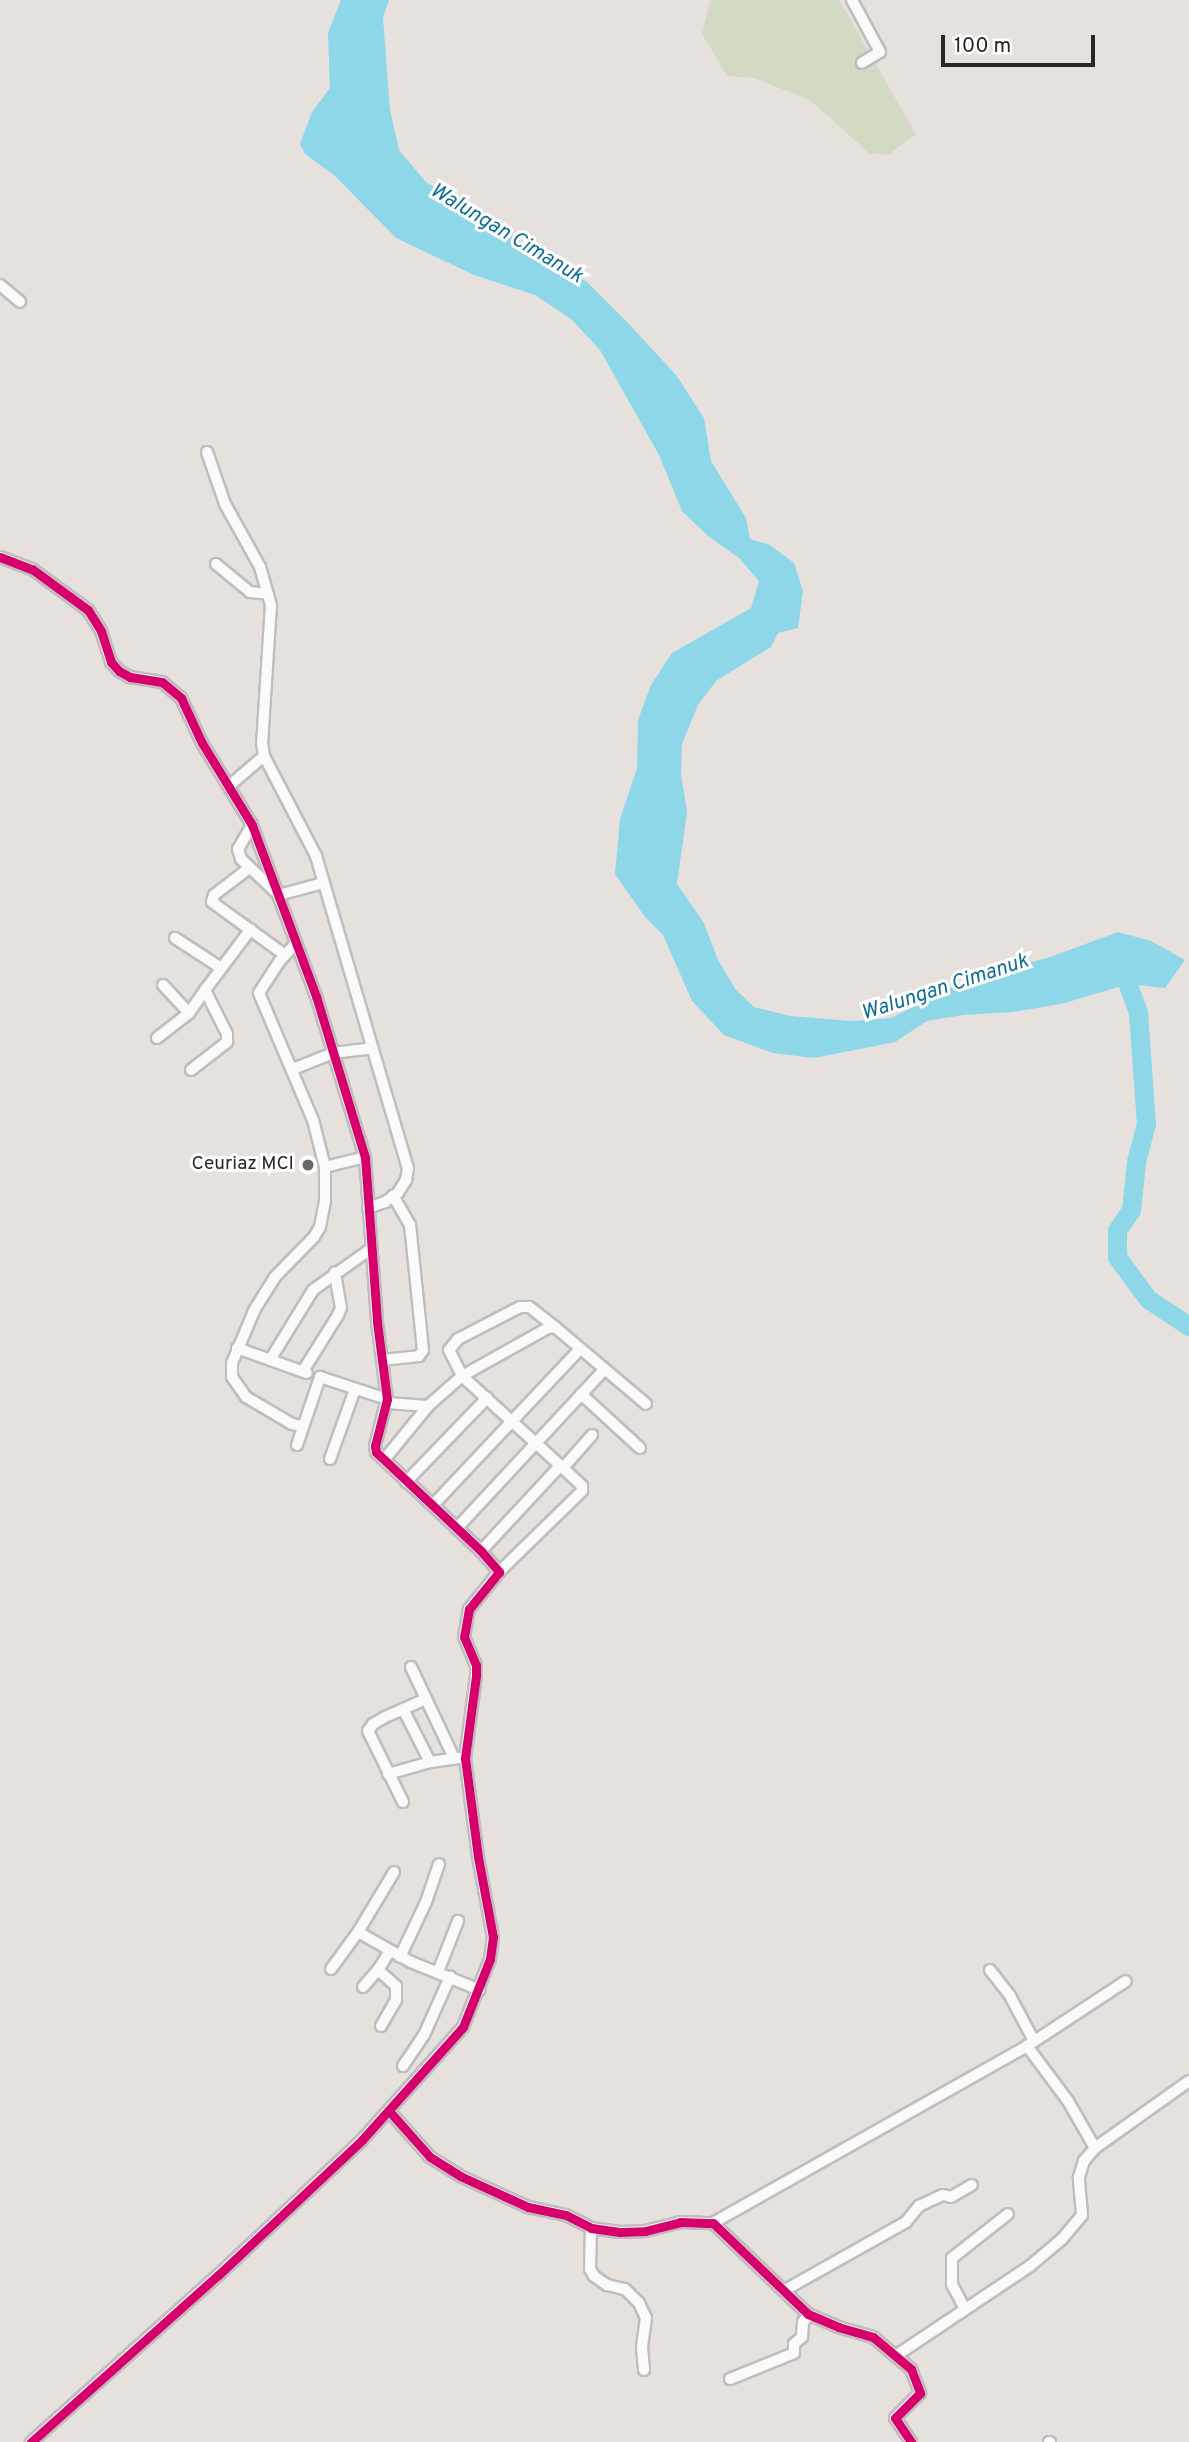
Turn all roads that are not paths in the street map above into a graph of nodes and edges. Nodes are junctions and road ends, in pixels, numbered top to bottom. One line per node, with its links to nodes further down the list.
1 (852, 0): 2 (street)
2 (862, 63)
3 (0, 285): 4 (street)
4 (20, 302)
5 (207, 452): 8 (street)
6 (0, 557): 10 (street)
7 (216, 564): 8 (street)
8 (268, 594): 9 (street)
9 (264, 756): 10 (street); 13 (street)
10 (229, 786): 11 (street)
11 (252, 825): 12 (street); 14 (street)
12 (248, 869): 14 (street); 15 (street)
13 (323, 883): 14 (street); 24 (street)
14 (279, 895): 17 (street)
15 (251, 929): 18 (street); 19 (street)
16 (175, 938): 19 (street)
17 (296, 943): 18 (street); 25 (street)
18 (285, 955): 26 (street)
19 (221, 968): 21 (street)
20 (163, 985): 22 (street)
21 (205, 989): 22 (street); 27 (street)
22 (189, 1013): 23 (street)
23 (157, 1038)
24 (372, 1048): 25 (street); 30 (street)
25 (333, 1052): 26 (street); 28 (street)
26 (293, 1069): 29 (street)
27 (191, 1070)
28 (365, 1157): 29 (street); 31 (street)
29 (325, 1167): 35 (street)
30 (393, 1196): 31 (street); 38 (street)
31 (368, 1208): 32 (street)
32 (372, 1248): 33 (street); 38 (street)
33 (335, 1273): 37 (street); 40 (street)
34 (555, 1327): 36 (street); 41 (street); 41 (street)
35 (237, 1348): 37 (street); 50 (street)
36 (580, 1349): 39 (street); 49 (street)
37 (270, 1360): 40 (street)
38 (382, 1360): 46 (street)
39 (605, 1369): 44 (street); 47 (street)
40 (303, 1371): 42 (street)
41 (462, 1376): 45 (street); 48 (street)
42 (320, 1377): 43 (street); 50 (street)
43 (355, 1390): 46 (street); 55 (street)
44 (581, 1394): 52 (street); 54 (street)
45 (487, 1398): 49 (street); 58 (street)
46 (387, 1401): 48 (street); 56 (street)
47 (646, 1404)
48 (428, 1406): 56 (street)
49 (511, 1420): 52 (street); 59 (street)
50 (302, 1426): 53 (street)
51 (592, 1435): 57 (street)
52 (535, 1443): 57 (street); 60 (street)
53 (297, 1445)
54 (640, 1448)
55 (330, 1459)
56 (383, 1460): 58 (street)
57 (561, 1467): 61 (street); 62 (street)
58 (406, 1482): 59 (street)
59 (433, 1505): 60 (street)
60 (457, 1528): 61 (street)
61 (481, 1551): 62 (street)
62 (499, 1572): 66 (street)
63 (411, 1667): 64 (street)
64 (426, 1699): 65 (street); 66 (street)
65 (403, 1709): 67 (street); 68 (street)
66 (460, 1758): 67 (street); 82 (street)
67 (430, 1762): 68 (street)
68 (388, 1774): 69 (street)
69 (403, 1802)
70 (439, 1864): 74 (street)
71 (394, 1872): 73 (street)
72 (458, 1921): 78 (street)
73 (358, 1932): 74 (street); 75 (street)
74 (395, 1954): 76 (street); 78 (street)
75 (331, 1969)
76 (378, 1970): 81 (street); 83 (street)
77 (990, 1970): 84 (street)
78 (438, 1972): 79 (street)
79 (450, 1977): 82 (street); 85 (street)
80 (1125, 1981): 84 (street)
81 (363, 1987)
82 (480, 1990): 87 (street)
83 (382, 2026)
84 (1030, 2044): 88 (street); 91 (street)
85 (403, 2066)
86 (1189, 2081): 88 (street)
87 (390, 2112): 92 (street); 99 (street)
88 (1095, 2148): 94 (street)
89 (972, 2185): 93 (street)
90 (1008, 2214): 94 (street)
91 (713, 2223): 92 (street); 93 (street)
92 (591, 2228): 97 (street)
93 (785, 2290): 95 (street)
94 (965, 2309): 96 (street)
95 (809, 2315): 96 (street); 98 (street)
96 (897, 2355): 100 (street)
97 (644, 2370)
98 (730, 2379)
99 (31, 2442)
100 (911, 2442)

